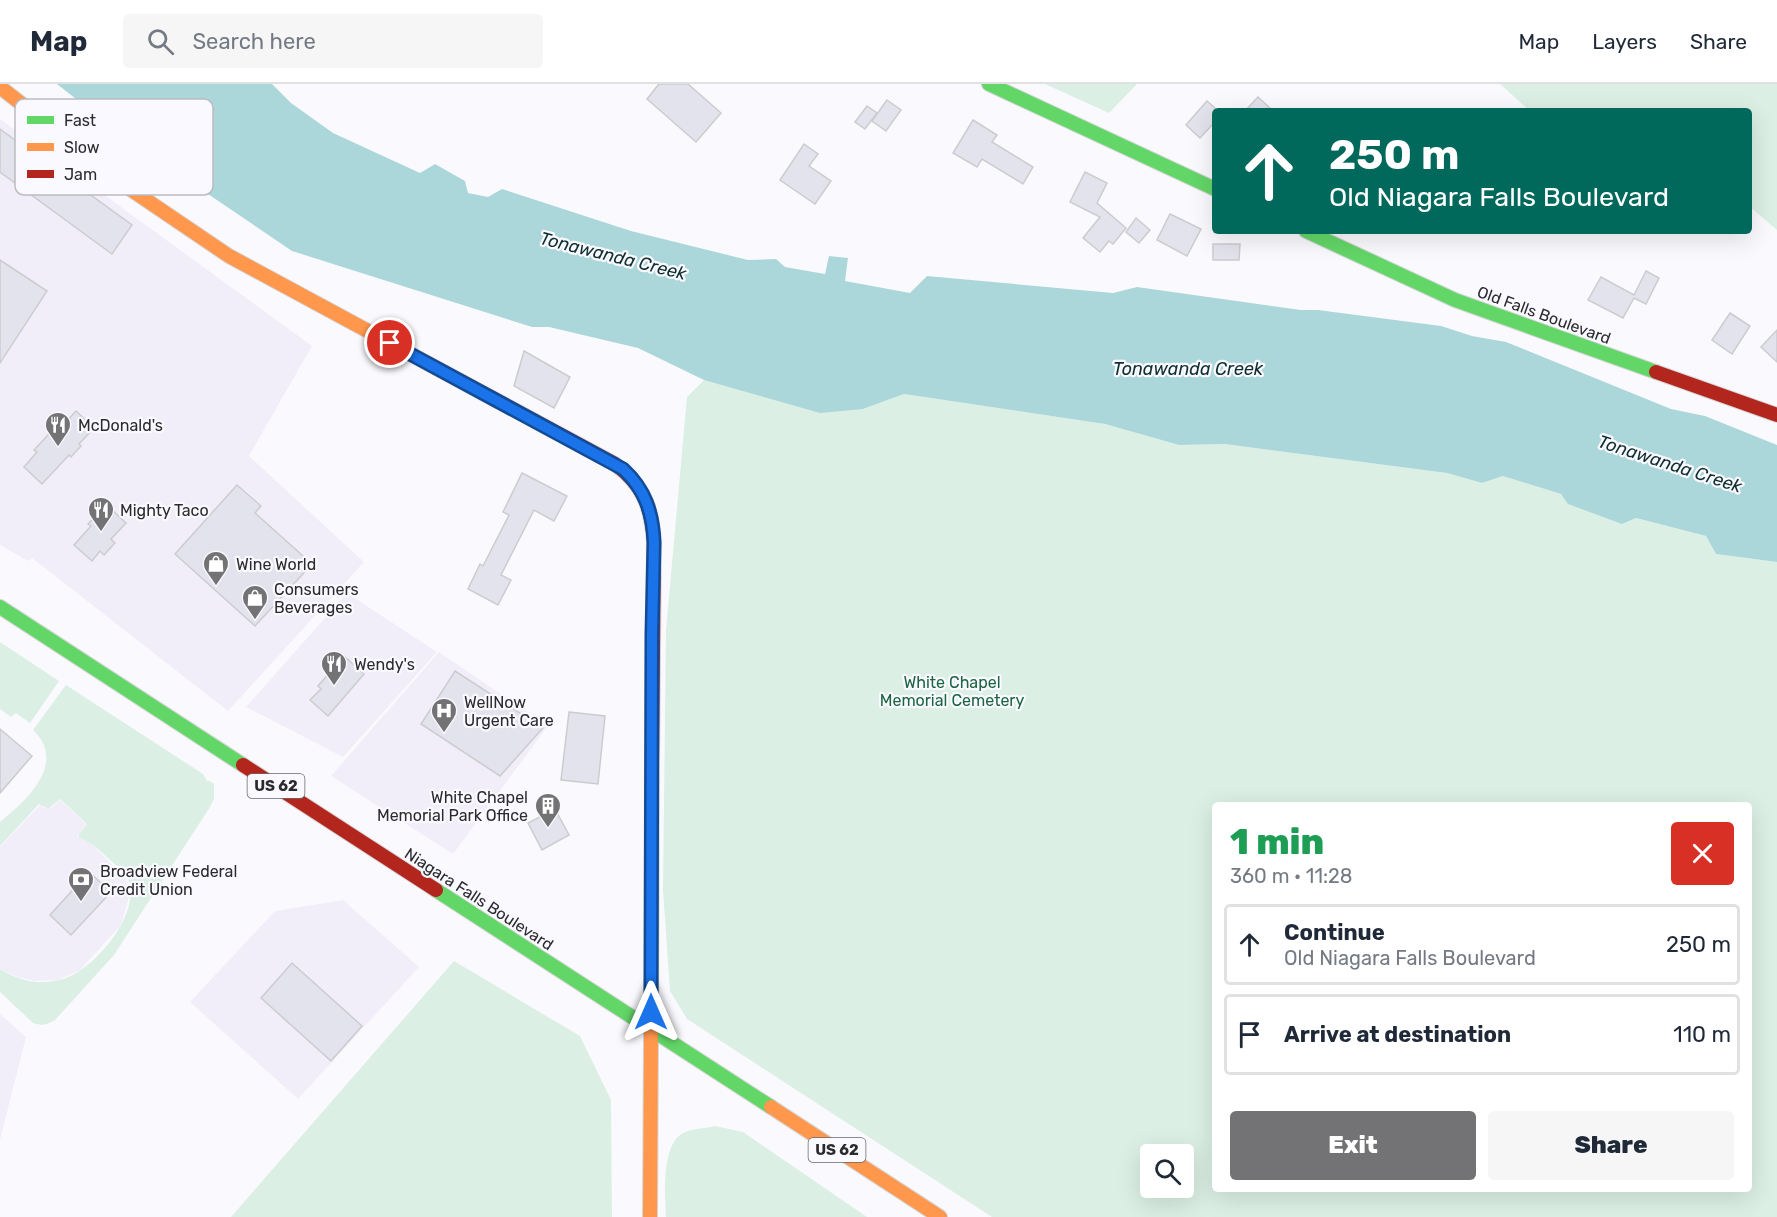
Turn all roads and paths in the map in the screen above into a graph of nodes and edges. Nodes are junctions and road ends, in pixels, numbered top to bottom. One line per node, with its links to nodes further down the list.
1 (989, 84): 4 (street)
2 (0, 87): 3 (street)
3 (15, 99)
4 (1212, 188)
5 (139, 195): 9 (street)
6 (1312, 234): 7 (street, Old Falls Boulevard)
7 (1777, 415)
8 (0, 607): 9 (street, Niagara Falls Boulevard / US 62)
9 (651, 1031): 10 (street); 11 (street, Niagara Falls Boulevard / US 62)
10 (650, 1217)
11 (940, 1217)

